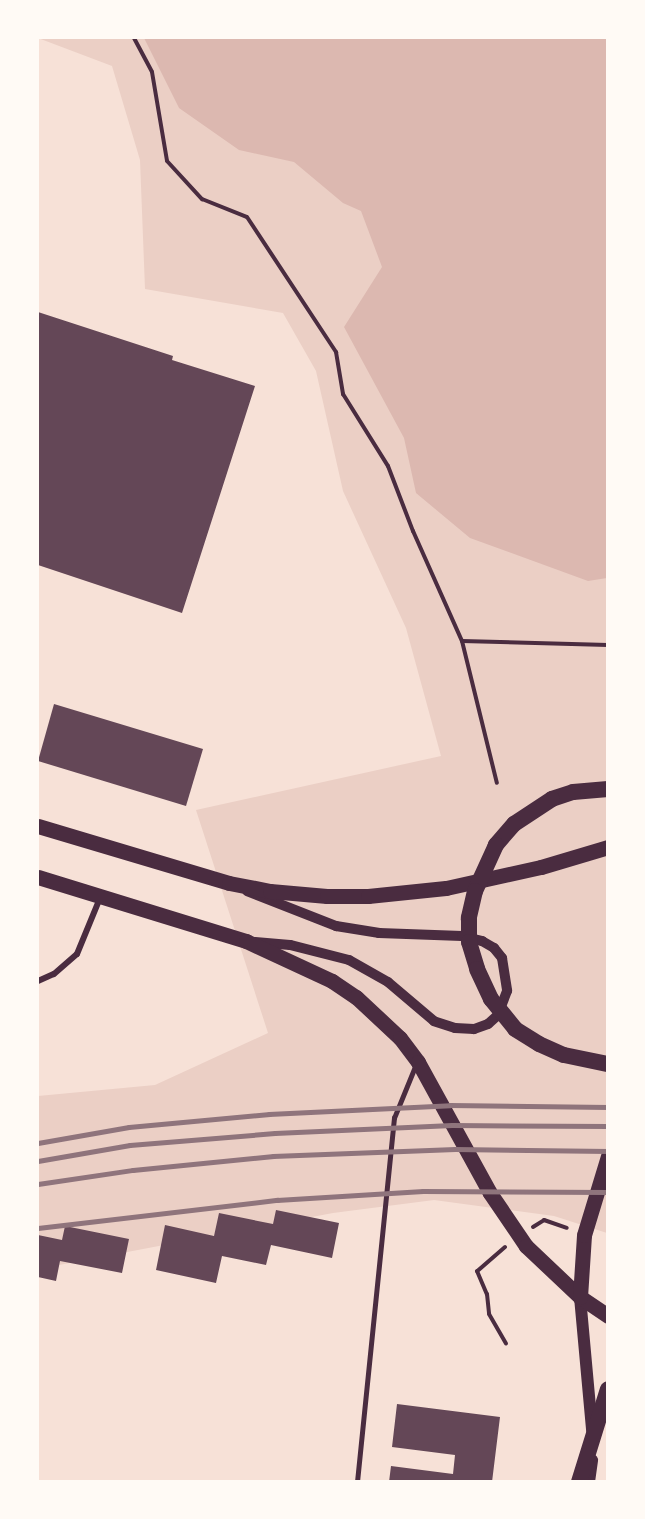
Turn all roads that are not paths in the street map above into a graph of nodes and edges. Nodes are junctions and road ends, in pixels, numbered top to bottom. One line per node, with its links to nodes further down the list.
1 (608, 789): 10 (highway)
2 (38, 826): 5 (main road)
3 (608, 847): 5 (main road)
4 (38, 877): 6 (main road)
5 (229, 883): 7 (street)
6 (100, 897): 7 (main road); 8 (street)
7 (246, 941): 9 (main road)
8 (38, 981)
9 (418, 1062): 12 (main road); 15 (lane)
10 (608, 1064)
11 (608, 1156): 12 (main road)
12 (580, 1297): 13 (main road); 17 (main road)
13 (608, 1316)
14 (608, 1389): 16 (highway)
15 (357, 1482)
16 (579, 1482)
17 (589, 1482)

